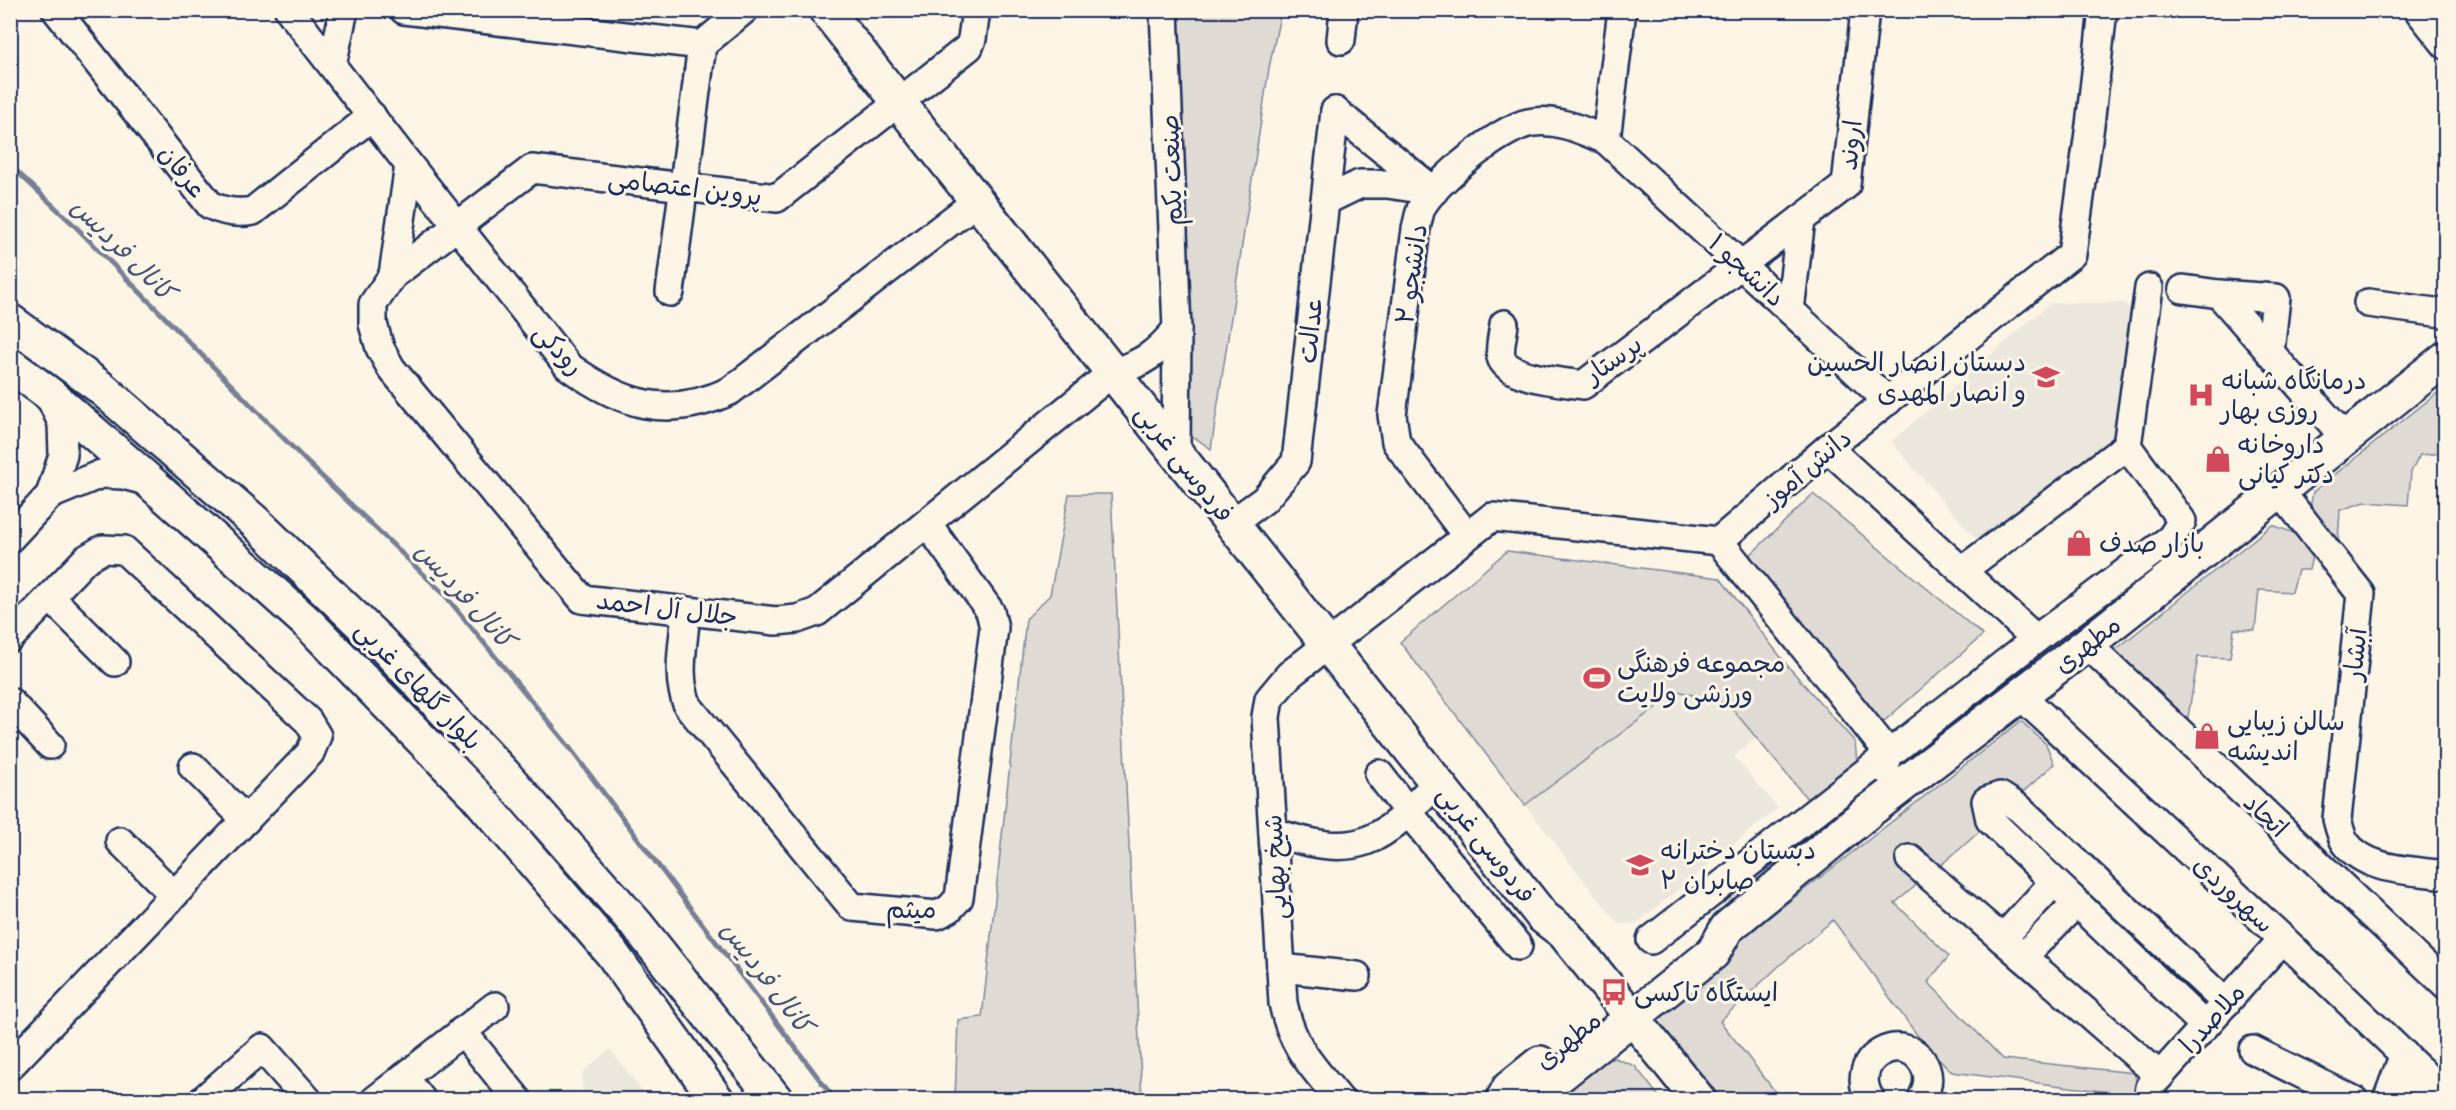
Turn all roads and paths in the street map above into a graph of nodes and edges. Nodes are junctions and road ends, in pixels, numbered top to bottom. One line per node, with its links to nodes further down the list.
1 (56, 10): 19 (street, عرفان)
2 (289, 10): 17 (street, رودکی)
3 (344, 10): 17 (street)
4 (404, 10): 15 (street)
5 (744, 10): 15 (street)
6 (826, 10): 18 (main road, فردوسی غربی)
7 (1164, 10): 39 (street, صنعت یکم)
8 (1344, 10): 14 (street)
9 (1622, 10): 20 (street)
10 (1865, 10): 26 (street, اروند)
11 (2103, 10): 45 (street, دانش آموز)
12 (2418, 10): 16 (street)
13 (975, 16): 18 (street, پروین اعتصامی)
14 (1341, 40)
15 (702, 45): 22 (street)
16 (2445, 45)
17 (332, 65): 19 (street, رودکی)
18 (899, 103): 22 (street, پروین اعتصامی); 24 (main road, فردوسی غربی)
19 (372, 116): 21 (street, رودکی)
20 (1606, 140): 23 (street, دانشجو ۲); 28 (street, دانشجو ۱)
21 (409, 165): 27 (street, رودکی); 29 (street)
22 (684, 187): 27 (street, پروین اعتصامی); 32 (street)
23 (1434, 191): 25 (street); 25 (street, عدالت); 55 (street, دانشجو ۲)
24 (977, 201): 27 (street, رودکی); 43 (main road, فردوسی غربی)
25 (1325, 201): 54 (street, عدالت)
26 (1801, 219): 28 (street, اروند); 35 (street)
27 (458, 226): 29 (street, جلال آل احمد)
28 (1741, 263): 35 (street, دانشجو ۱); 38 (street, پرستار)
29 (393, 275): 60 (street, جلال آل احمد)
30 (2149, 288): 47 (street)
31 (2183, 289): 33 (street)
32 (670, 292)
33 (2219, 294): 40 (street); 40 (street)
34 (2368, 303): 36 (street)
35 (1790, 310): 45 (street, دانشجو ۱)
36 (2445, 311)
37 (10, 321): 108 (main road, بلوار گلهای غربی)
38 (1504, 324)
39 (1177, 329): 43 (street); 49 (street, صنعت یکم)
40 (2270, 352): 46 (street)
41 (2445, 358): 46 (main road, مطهری)
42 (10, 365): 44 (main road, بلوار گلهای غربی)
43 (1113, 372): 49 (main road, فردوسی غربی); 53 (street, جلال آل احمد)
44 (48, 393): 50 (main road, بلوار گلهای غربی); 52 (street)
45 (1888, 401): 48 (street, دانش آموز)
46 (2345, 438): 51 (main road, مطهری)
47 (2127, 446): 58 (street); 62 (street)
48 (1828, 448): 57 (street, دانش آموز); 58 (street)
49 (1176, 452): 54 (main road, فردوسی غربی)
50 (150, 482): 52 (street); 107 (main road, بلوار گلهای غربی)
51 (2280, 491): 64 (main road, مطهری); 79 (street, آبشار)
52 (50, 495): 56 (street)
53 (927, 523): 60 (street, جلال آل احمد); 60 (street, میثم)
54 (1232, 524): 63 (main road, فردوسی غربی)
55 (1467, 536): 57 (street); 63 (street)
56 (10, 538)
57 (1719, 541): 69 (street)
58 (1963, 570): 62 (street)
59 (50, 597): 61 (street); 65 (street); 75 (street)
60 (686, 611)
61 (10, 638)
62 (2036, 639): 69 (street)
63 (1328, 644): 72 (main road, فردوسی غربی); 76 (street, شیخ بهایی)
64 (2087, 644): 66 (main road, مطهری); 90 (street, اتحاد)
65 (115, 662)
66 (2020, 695): 73 (main road, مطهری); 84 (street, سهروردی)
67 (10, 702): 68 (street)
68 (50, 745)
69 (1889, 754): 73 (street); 85 (street)
70 (193, 767): 75 (street)
71 (1379, 774): 74 (street)
72 (1438, 782): 74 (street); 93 (main road, فردوسی غربی)
73 (1869, 811): 93 (main road, مطهری)
74 (1409, 813): 76 (street); 86 (street)
75 (246, 820): 81 (street)
76 (1273, 832): 88 (street, شیخ بهایی)
77 (120, 841): 81 (street)
78 (1910, 859): 83 (street)
79 (2445, 875)
80 (2054, 882): 82 (street); 83 (street); 91 (street)
81 (174, 895): 98 (street)
82 (2076, 903): 87 (street); 94 (street)
83 (2002, 939): 87 (street)
84 (2283, 939): 91 (street, ملاصدرا); 97 (street, سهروردی)
85 (1651, 940)
86 (1518, 946)
87 (2023, 957): 100 (street)
88 (1281, 968): 89 (street); 109 (street, شیخ بهایی)
89 (1357, 976)
90 (2445, 985)
91 (2226, 1003): 94 (street, ملاصدرا)
92 (495, 1006): 95 (street)
93 (1619, 1013): 110 (main road, مطهری); 111 (main road, مطهری); 112 (main road, فردوسی غربی); 113 (main road, فردوسی غربی)
94 (2205, 1026): 100 (street, ملاصدرا)
95 (462, 1031): 99 (street); 106 (street)
96 (2253, 1050): 116 (street)
97 (2412, 1062): 101 (street, سهروردی); 117 (street); 118 (street)
98 (10, 1066)
99 (404, 1077): 104 (street); 105 (street)
100 (2154, 1088)
101 (2445, 1095)
102 (203, 1100): 103 (street)
103 (308, 1100)
104 (375, 1100)
105 (422, 1100)
106 (518, 1100)
107 (717, 1100)
108 (776, 1100)
109 (1340, 1100)
110 (1503, 1100)
111 (1528, 1100)
112 (1676, 1100)
113 (1698, 1100)
114 (1871, 1100): 115 (street)
115 (1921, 1100)
116 (2354, 1100)
117 (2387, 1100)
118 (2408, 1100)

